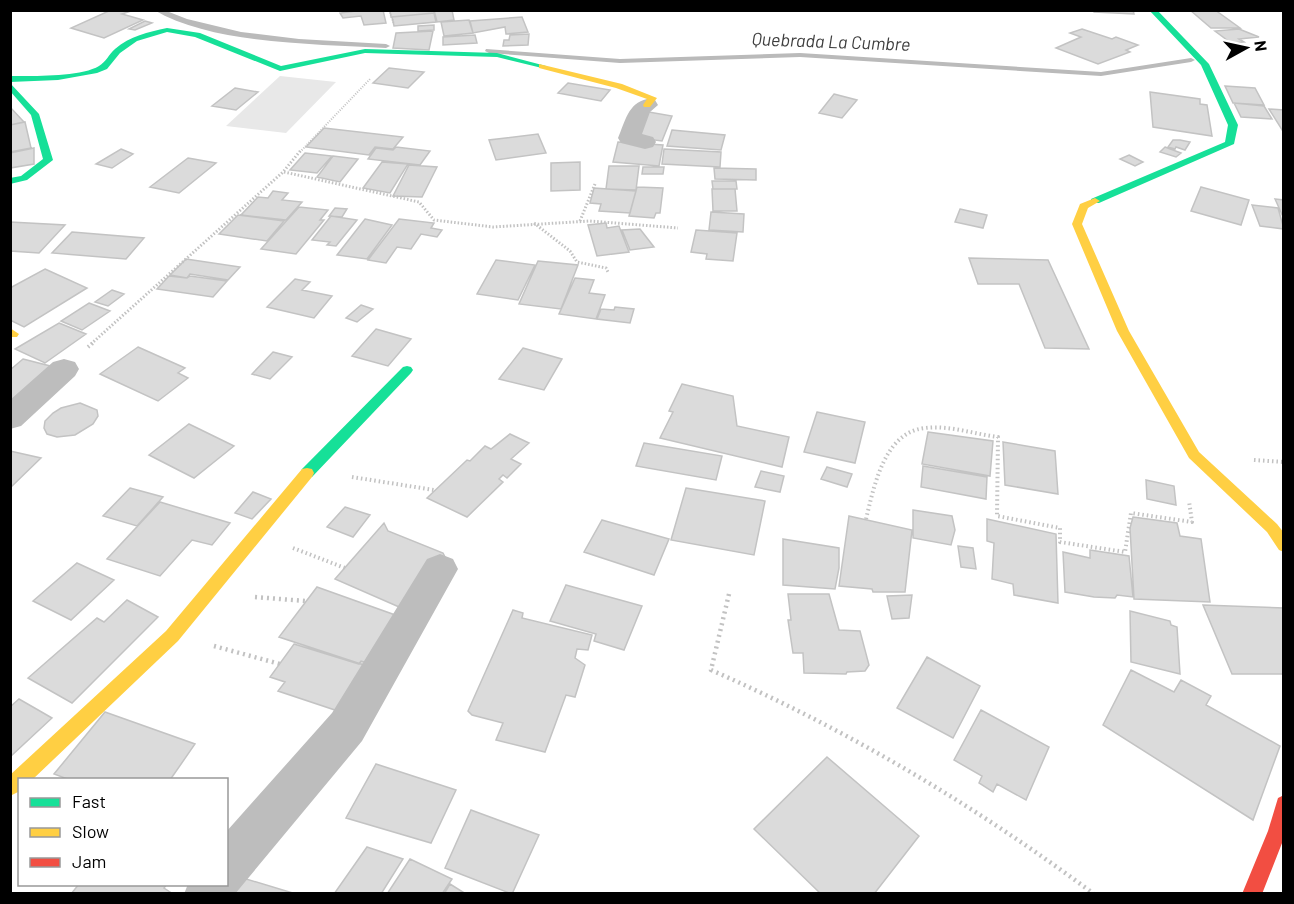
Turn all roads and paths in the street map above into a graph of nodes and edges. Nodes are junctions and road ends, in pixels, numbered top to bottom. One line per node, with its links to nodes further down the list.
1 (389, 10): 3 (path)
2 (1152, 10): 18 (street)
3 (392, 51): 4 (street); 6 (street); 8 (path)
4 (10, 79)
5 (10, 85): 9 (street)
6 (647, 105): 7 (street)
7 (645, 142)
8 (283, 172): 12 (path); 15 (path)
9 (10, 181)
10 (595, 184): 11 (path)
11 (580, 221): 12 (path); 13 (path)
12 (534, 222): 14 (path)
13 (678, 228)
14 (608, 272)
15 (64, 369): 17 (street)
16 (407, 370): 19 (street)
17 (10, 418)
18 (1194, 455): 21 (path); 23 (street)
19 (311, 468): 20 (path); 22 (street)
20 (434, 490)
21 (866, 519)
22 (256, 534): 24 (path); 27 (street)
23 (1284, 546)
24 (345, 568)
25 (440, 569): 31 (street)
26 (729, 594): 32 (path)
27 (172, 636): 28 (path); 29 (street)
28 (280, 664)
29 (21, 778)
30 (1284, 804): 33 (street)
31 (228, 867)
32 (1094, 894)
33 (1252, 894)

